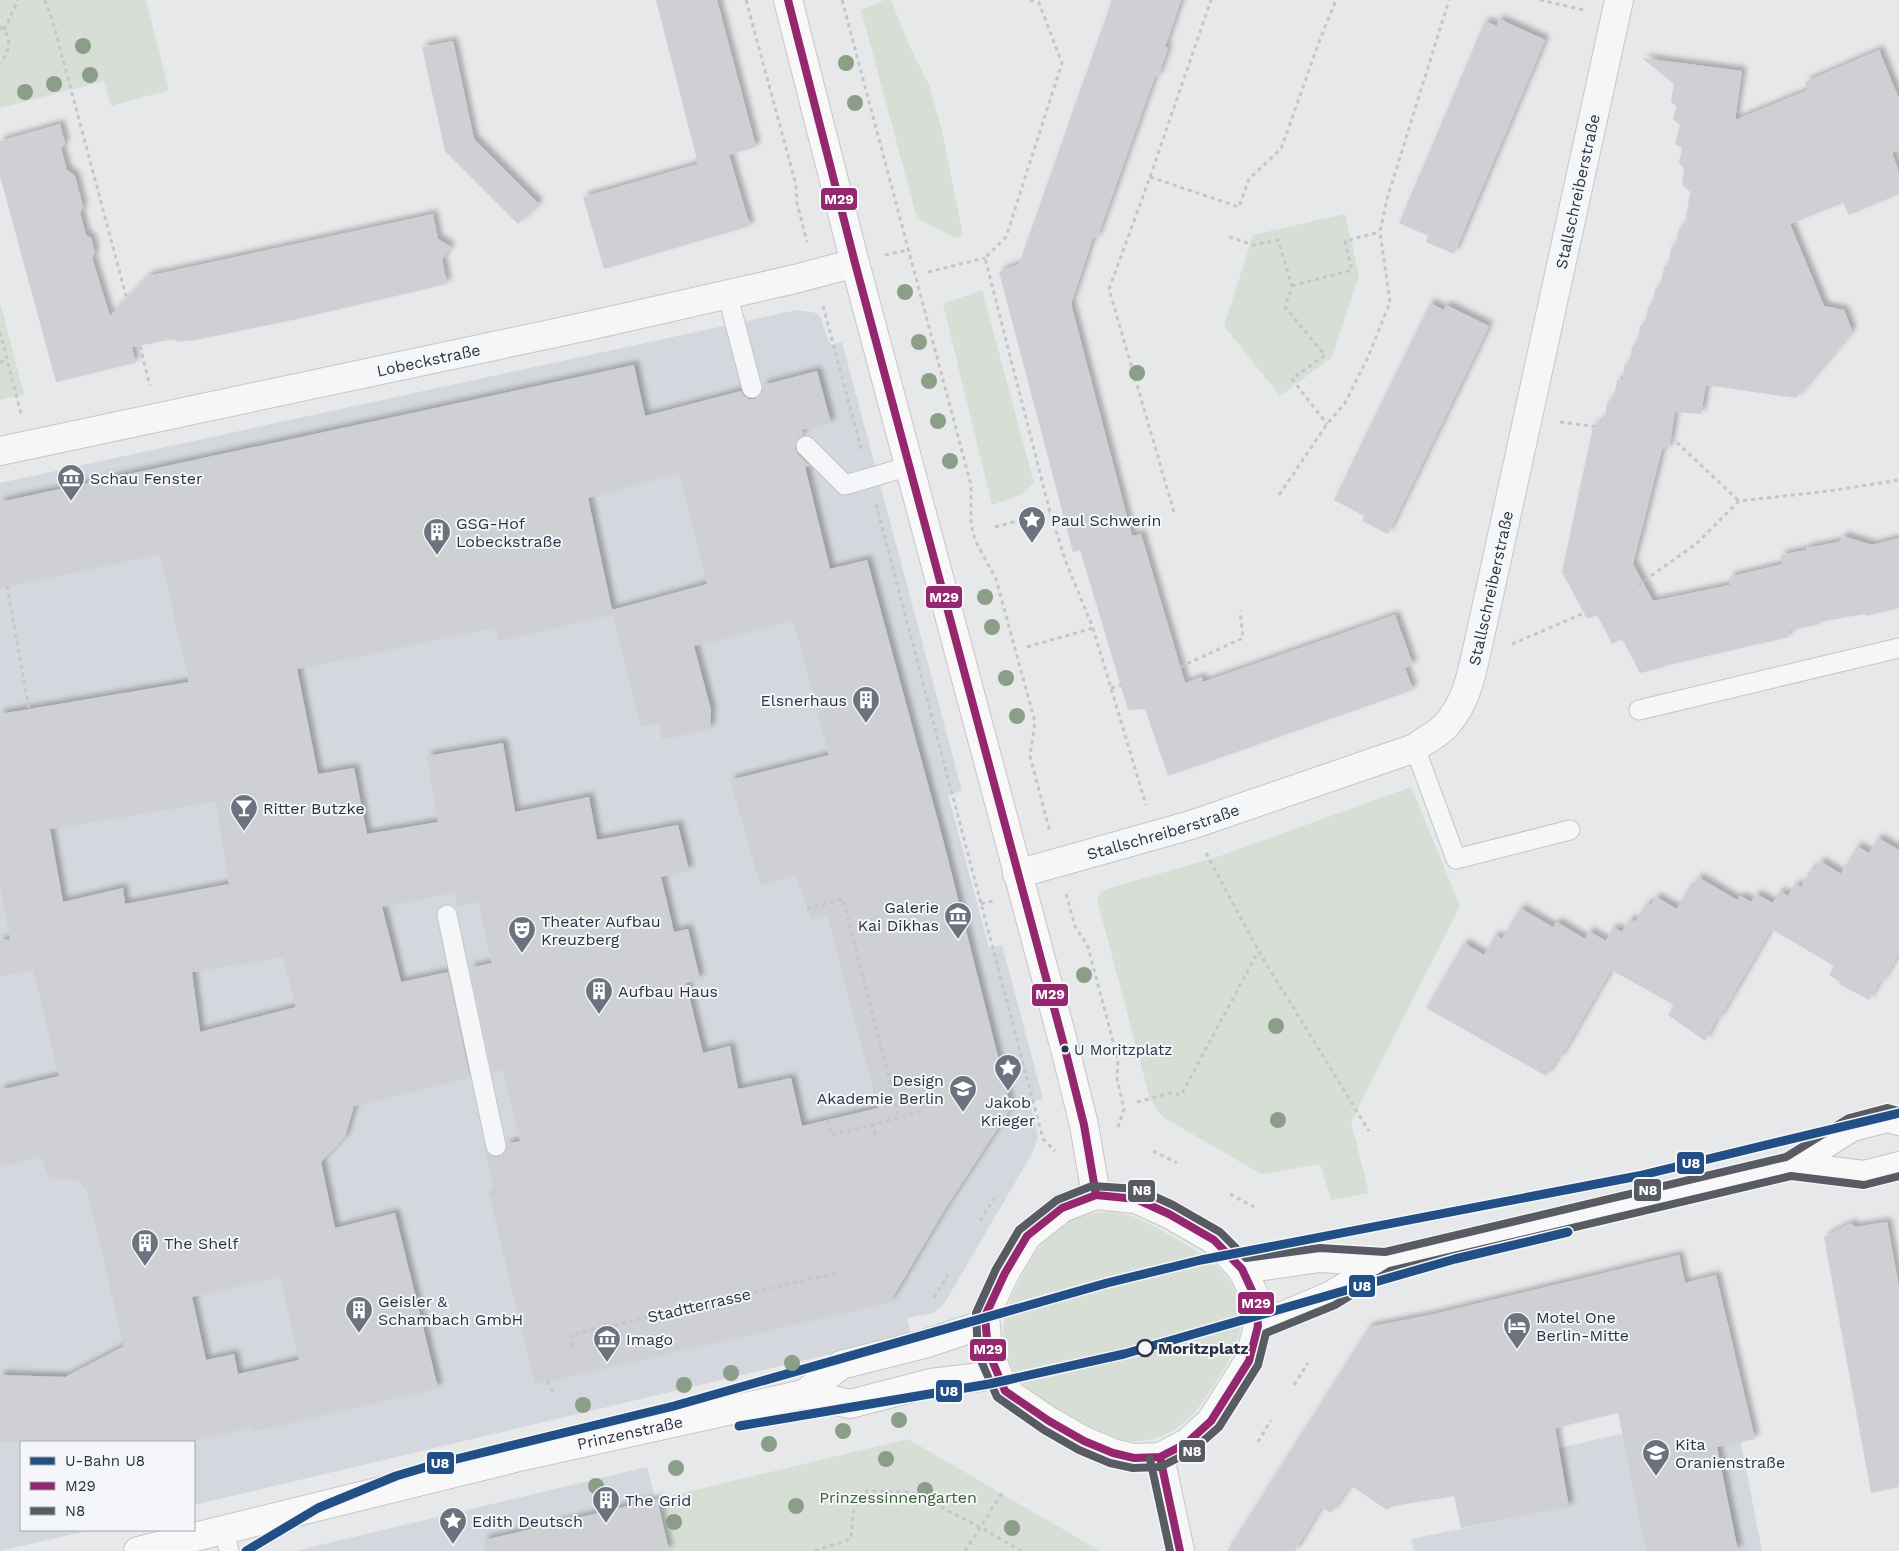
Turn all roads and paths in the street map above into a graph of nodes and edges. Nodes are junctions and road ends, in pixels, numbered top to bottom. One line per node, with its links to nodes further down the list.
1 (18, 0): 14 (path)
2 (46, 0): 25 (path)
3 (746, 0): 17 (path)
4 (788, 0): 21 (main road)
5 (842, 0): 60 (path)
6 (1030, 0): 20 (path)
7 (1211, 0): 16 (path)
8 (1336, 0): 16 (path)
9 (1450, 0): 18 (path)
10 (1540, 0): 12 (path)
11 (1619, 0): 59 (street, Stallschreiberstraße)
12 (1589, 11)
13 (0, 27): 14 (path)
14 (4, 30): 15 (path)
15 (0, 63)
16 (1150, 176): 44 (path)
17 (797, 202)
18 (1380, 232): 23 (path); 33 (path)
19 (1229, 237): 23 (path)
20 (985, 258): 22 (path); 43 (path)
21 (856, 263): 24 (street, Lobeckstraße); 38 (main road)
22 (928, 272)
23 (1292, 286): 33 (path)
24 (727, 293): 31 (lane); 32 (street, Lobeckstraße)
25 (126, 296)
26 (0, 332): 29 (path)
27 (833, 344): 39 (path)
28 (140, 346): 32 (path)
29 (7, 360): 30 (path); 35 (path)
30 (0, 362)
31 (752, 388)
32 (158, 417): 35 (street, Lobeckstraße)
33 (1327, 424): 41 (path)
34 (1671, 437): 42 (path)
35 (29, 444): 37 (street, Lobeckstraße)
36 (806, 446): 39 (lane)
37 (0, 451)
38 (910, 466): 39 (lane); 64 (main road)
39 (869, 478): 80 (path)
40 (1899, 480): 42 (path)
41 (1279, 495)
42 (1739, 501): 46 (path)
43 (1050, 512): 45 (path); 50 (path)
44 (1174, 512)
45 (995, 527)
46 (1638, 585)
47 (7, 586): 57 (path)
48 (1240, 611): 54 (path)
49 (1584, 613): 51 (path)
50 (1093, 628): 52 (path); 56 (path)
51 (1512, 644)
52 (1027, 646)
53 (1899, 648): 58 (lane)
54 (1180, 667)
55 (1121, 685): 56 (path)
56 (1111, 688): 61 (path)
57 (29, 708)
58 (1639, 710)
59 (1415, 748): 62 (lane); 64 (street, Stallschreiberstraße)
60 (1033, 771)
61 (1146, 805)
62 (1570, 830)
63 (1205, 852): 68 (path)
64 (1017, 874): 85 (main road)
65 (808, 910): 72 (path)
66 (447, 915): 78 (lane)
67 (1075, 926): 69 (path)
68 (1258, 952): 70 (path); 76 (path)
69 (1117, 1079)
70 (1137, 1102)
71 (925, 1110): 72 (path)
72 (899, 1117): 75 (path)
73 (828, 1120): 75 (path)
74 (1899, 1122): 82 (main road)
75 (873, 1125): 77 (path)
76 (1369, 1131)
77 (875, 1135)
78 (496, 1146)
79 (1153, 1151): 81 (path)
80 (1056, 1153)
81 (1177, 1163)
82 (1790, 1166): 83 (main road); 89 (main road)
83 (1899, 1166)
84 (1230, 1194): 87 (path)
85 (1096, 1195): 90 (main road); 94 (main road)
86 (994, 1199): 88 (path)
87 (1254, 1207)
88 (980, 1221)
89 (1386, 1262): 90 (main road); 95 (main road)
90 (1242, 1269): 95 (main road)
91 (840, 1272): 96 (path, Stadtterrasse)
92 (948, 1275): 93 (path)
93 (934, 1298)
94 (985, 1324): 98 (main road); 102 (main road, Prinzenstraße)
95 (1258, 1326): 105 (main road)
96 (573, 1347)
97 (1308, 1363): 100 (path)
98 (997, 1375): 102 (main road, Prinzenstraße); 105 (main road)
99 (548, 1381): 101 (path)
100 (1294, 1386)
101 (554, 1394)
102 (804, 1394): 108 (main road, Prinzenstraße)
103 (1272, 1420): 104 (path)
104 (1258, 1442)
105 (1160, 1457): 113 (street)
106 (1002, 1493): 107 (path)
107 (980, 1527): 110 (path); 111 (path); 112 (path)
108 (227, 1541): 109 (main road, Prinzenstraße)
109 (138, 1551)
110 (815, 1551)
111 (965, 1551)
112 (1020, 1551)
113 (1180, 1551)

